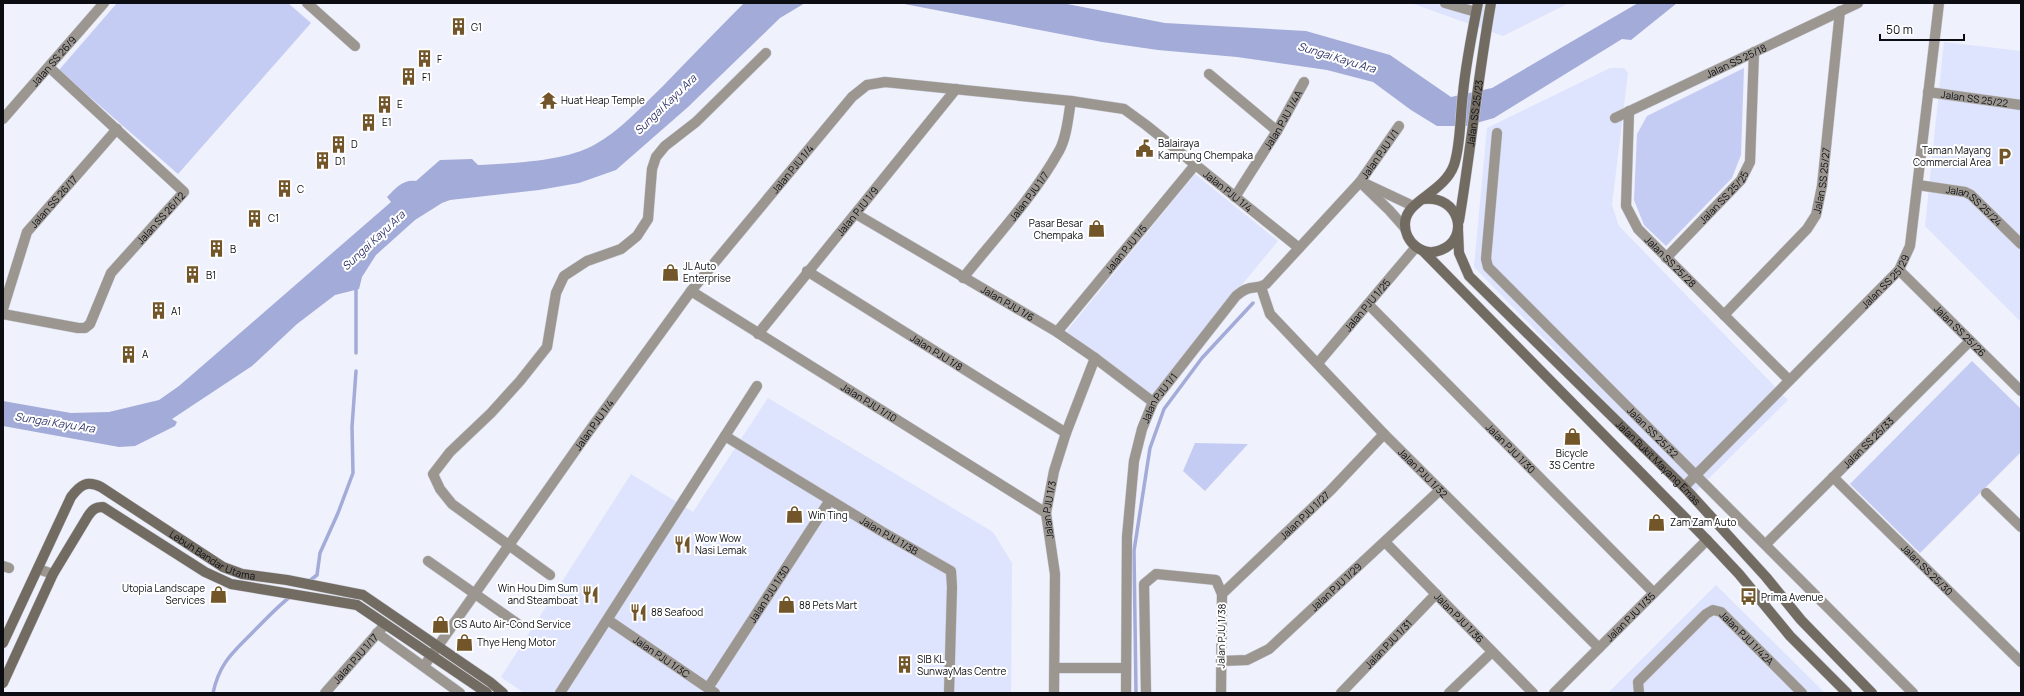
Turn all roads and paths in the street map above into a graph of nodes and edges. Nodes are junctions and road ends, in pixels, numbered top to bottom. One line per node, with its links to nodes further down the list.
1 (104, 3): 13 (street, Jalan SS 26/9)
2 (307, 3): 10 (street)
3 (1445, 3): 7 (street)
4 (1491, 3): 9 (main road, Jalan SS 25/23)
5 (1858, 3): 8 (street, Jalan SS 25/18)
6 (1939, 3): 17 (street, Jalan SS 25/29)
7 (1477, 7): 9 (main road); 31 (main road, Jalan SS 25/23)
8 (1840, 11): 11 (street, Jalan SS 25/18); 48 (street, Jalan SS 25/27)
9 (1486, 28): 34 (main road, Jalan SS 25/23)
10 (355, 46)
11 (1754, 52): 20 (street, Jalan SS 25/18); 39 (street, Jalan SS 25/25)
12 (766, 53): 73 (street)
13 (49, 67): 22 (street, Jalan SS 26/9); 24 (street, Jalan SS 26/12)
14 (1209, 74): 25 (street)
15 (1304, 82): 25 (street, Jalan PJU 1/4A)
16 (956, 89): 18 (street, Jalan PJU 1/4); 33 (street, Jalan PJU 1/9); 44 (street, Jalan PJU 1/4)
17 (1928, 92): 19 (street, Jalan SS 25/22); 29 (street, Jalan SS 25/29)
18 (1071, 101): 27 (street, Jalan PJU 1/4); 42 (street, Jalan PJU 1/7)
19 (2021, 105)
20 (1629, 111): 21 (street, Jalan SS 25/18); 39 (street, Jalan SS 25/28)
21 (1615, 118)
22 (3, 119)
23 (1399, 126): 28 (street, Jalan PJU 1/1)
24 (117, 129): 46 (street, Jalan SS 26/17); 47 (street, Jalan SS 26/12)
25 (1277, 131): 30 (street, Jalan PJU 1/4A)
26 (1497, 133): 61 (street, Jalan SS 25/32)
27 (1195, 165): 30 (street, Jalan PJU 1/4); 49 (street, Jalan PJU 1/5)
28 (1360, 182): 32 (street, Jalan PJU 1/1); 35 (street, Jalan PJU 1/1); 37 (street, Jalan PJU 1/1)
29 (1918, 185): 36 (street, Jalan SS 25/24); 40 (street, Jalan SS 25/29)
30 (1235, 197): 37 (street, Jalan PJU 1/4)
31 (1424, 199): 32 (main road); 34 (main road)
32 (1413, 206): 35 (main road)
33 (856, 214): 41 (street, Jalan PJU 1/9); 42 (street, Jalan PJU 1/6)
34 (1458, 227): 38 (main road); 63 (main road, Jalan Bukit Mayang Emas)
35 (1405, 228): 38 (main road)
36 (2021, 244)
37 (1299, 248): 43 (street, Jalan PJU 1/1)
38 (1420, 249): 45 (street, Jalan PJU 1/25); 69 (main road, Jalan Bukit Mayang Emas)
39 (1666, 258): 48 (street, Jalan SS 25/28)
40 (1899, 270): 51 (street, Jalan SS 25/26); 54 (street, Jalan SS 25/29)
41 (807, 271): 50 (street, Jalan PJU 1/9); 58 (street, Jalan PJU 1/8)
42 (963, 278): 49 (street, Jalan PJU 1/6)
43 (1261, 287): 53 (street, Jalan PJU 1/32); 57 (street, Jalan PJU 1/1)
44 (691, 291): 50 (street, Jalan PJU 1/10); 73 (street, Jalan PJU 1/4)
45 (1368, 304): 53 (street, Jalan PJU 1/25); 80 (street, Jalan PJU 1/30)
46 (3, 309)
47 (3, 314)
48 (1724, 315): 54 (street, Jalan SS 25/28)
49 (1056, 332): 52 (street, Jalan PJU 1/6)
50 (758, 334): 67 (street, Jalan PJU 1/10)
51 (1970, 341): 56 (street, Jalan SS 25/26); 62 (street, Jalan SS 25/33)
52 (1095, 358): 57 (street, Jalan PJU 1/6); 58 (street, Jalan PJU 1/3)
53 (1318, 363): 59 (street, Jalan PJU 1/32)
54 (1789, 380): 61 (street, Jalan SS 25/29)
55 (757, 386): 60 (street)
56 (2021, 391)
57 (1152, 402): 98 (street, Jalan PJU 1/1)
58 (1066, 434): 67 (street, Jalan PJU 1/3)
59 (1384, 434): 64 (street, Jalan PJU 1/32); 82 (street, Jalan PJU 1/27)
60 (724, 436): 66 (street, Jalan PJU 1/3B); 85 (street)
61 (1695, 475): 63 (street, Jalan SS 25/29); 72 (street, Jalan SS 25/32)
62 (1834, 477): 72 (street, Jalan SS 25/33); 95 (street, Jalan SS 25/30)
63 (1684, 487): 118 (main road, Jalan Bukit Mayang Emas)
64 (1440, 490): 70 (street, Jalan PJU 1/29); 91 (street, Jalan PJU 1/32)
65 (1986, 493): 68 (street)
66 (830, 500): 100 (street, Jalan PJU 1/3D); 106 (street, Jalan PJU 1/3B)
67 (1046, 513): 97 (street, Jalan PJU 1/3)
68 (2021, 527)
69 (1707, 540): 80 (street, Jalan PJU 1/35); 117 (main road, Jalan Bukit Mayang Emas)
70 (1384, 542): 83 (street, Jalan PJU 1/36); 94 (street, Jalan PJU 1/29)
71 (187, 544): 74 (main road); 76 (main road, Lebuh Bandar Utama); 79 (main road, Lebuh Bandar Utama)
72 (1766, 544): 119 (street, Jalan SS 25/32)
73 (508, 545): 78 (street); 81 (street, Jalan PJU 1/4)
74 (178, 554): 77 (main road, Lebuh Bandar Utama); 84 (main road, Lebuh Bandar Utama)
75 (428, 562): 81 (street)
76 (38, 569): 77 (street); 89 (main road, Lebuh Bandar Utama)
77 (53, 574): 99 (main road, Lebuh Bandar Utama)
78 (550, 575)
79 (339, 590): 84 (main road); 90 (main road, Lebuh Bandar Utama)
80 (1654, 592): 91 (street, Jalan PJU 1/35)
81 (475, 594): 87 (street); 90 (street, Jalan PJU 1/4)
82 (1222, 594): 94 (street, Jalan PJU 1/38); 109 (street, Jalan PJU 1/38)
83 (1436, 594): 92 (street, Jalan PJU 1/36); 111 (street, Jalan PJU 1/31)
84 (337, 602): 86 (main road, Lebuh Bandar Utama)
85 (608, 620): 100 (street, Jalan PJU 1/3C); 105 (street)
86 (386, 623): 88 (street, Jalan PJU 1/17); 93 (main road, Lebuh Bandar Utama)
87 (518, 624)
88 (377, 633): 96 (street); 102 (street, Jalan PJU 1/17)
89 (3, 643)
90 (439, 647): 93 (street, Jalan PJU 1/4); 104 (main road, Lebuh Bandar Utama)
91 (1599, 648): 114 (street, Jalan PJU 1/35)
92 (1492, 652): 112 (street); 113 (street, Jalan PJU 1/36)
93 (432, 656): 96 (street, Jalan PJU 1/4); 103 (main road, Lebuh Bandar Utama)
94 (1221, 660): 110 (street, Jalan PJU 1/38)
95 (2021, 662)
96 (424, 666): 101 (street)
97 (1055, 668): 98 (street); 107 (street, Jalan PJU 1/3)
98 (1125, 668): 108 (street, Jalan PJU 1/1)
99 (3, 683)
100 (711, 691)
101 (455, 692)
102 (325, 693)
103 (487, 693)
104 (502, 693)
105 (560, 693)
106 (949, 693)
107 (1054, 693)
108 (1126, 693)
109 (1146, 693)
110 (1221, 693)
111 (1341, 693)
112 (1449, 693)
113 (1533, 693)
114 (1554, 693)
115 (1640, 693): 116 (street, Jalan PJU 1/42A)
116 (1802, 693)
117 (1847, 693)
118 (1872, 693)
119 (1913, 693)

